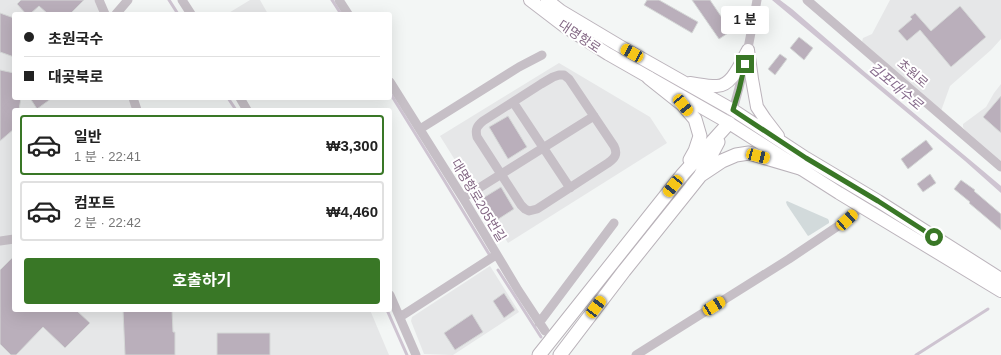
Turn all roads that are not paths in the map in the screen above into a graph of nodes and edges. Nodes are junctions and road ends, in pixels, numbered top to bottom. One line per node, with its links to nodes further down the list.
1 (99, 0): 9 (street)
2 (128, 0): 10 (street)
3 (182, 0): 11 (street)
4 (339, 0): 12 (street)
5 (530, 0): 15 (main road, 대명항로)
6 (547, 0): 16 (main road, 대명항로)
7 (756, 0): 13 (street)
8 (807, 0): 25 (street, 초원로)
9 (104, 12)
10 (118, 12)
11 (190, 12)
12 (347, 12)
13 (748, 50): 16 (main road); 19 (street); 24 (main road)
14 (542, 55): 22 (street)
15 (649, 78): 21 (main road, 대명항로); 27 (highway)
16 (684, 82): 19 (main road, 대명항로)
17 (392, 85): 22 (street, 대명항로205번길)
18 (513, 102): 20 (street); 23 (street); 26 (street)
19 (733, 110): 21 (street); 24 (main road, 대명항로)
20 (594, 116): 23 (street); 29 (street)
21 (729, 123): 24 (main road, 대명항로); 27 (highway); 28 (highway)
22 (420, 129): 30 (street, 대명항로205번길)
23 (543, 148): 26 (street); 29 (street)
24 (803, 163): 28 (highway); 31 (main road, 대명항로); 36 (main road, 대명항로)
25 (1001, 167)
26 (501, 174): 29 (street); 30 (street)
27 (683, 174): 43 (highway)
28 (700, 176): 44 (highway)
29 (570, 188)
30 (463, 198): 35 (street, 대명항로205번길)
31 (862, 206): 37 (main road, 대명항로); 45 (street)
32 (614, 223): 40 (street)
33 (12, 240): 34 (street)
34 (0, 241)
35 (496, 255): 39 (street); 40 (street, 대명항로205번길)
36 (1001, 279)
37 (1001, 291)
38 (392, 299): 39 (street)
39 (400, 317): 42 (street)
40 (539, 323): 41 (street, 대명항로205번길)
41 (545, 332)
42 (416, 355)
43 (539, 355)
44 (560, 355)
45 (636, 355)

